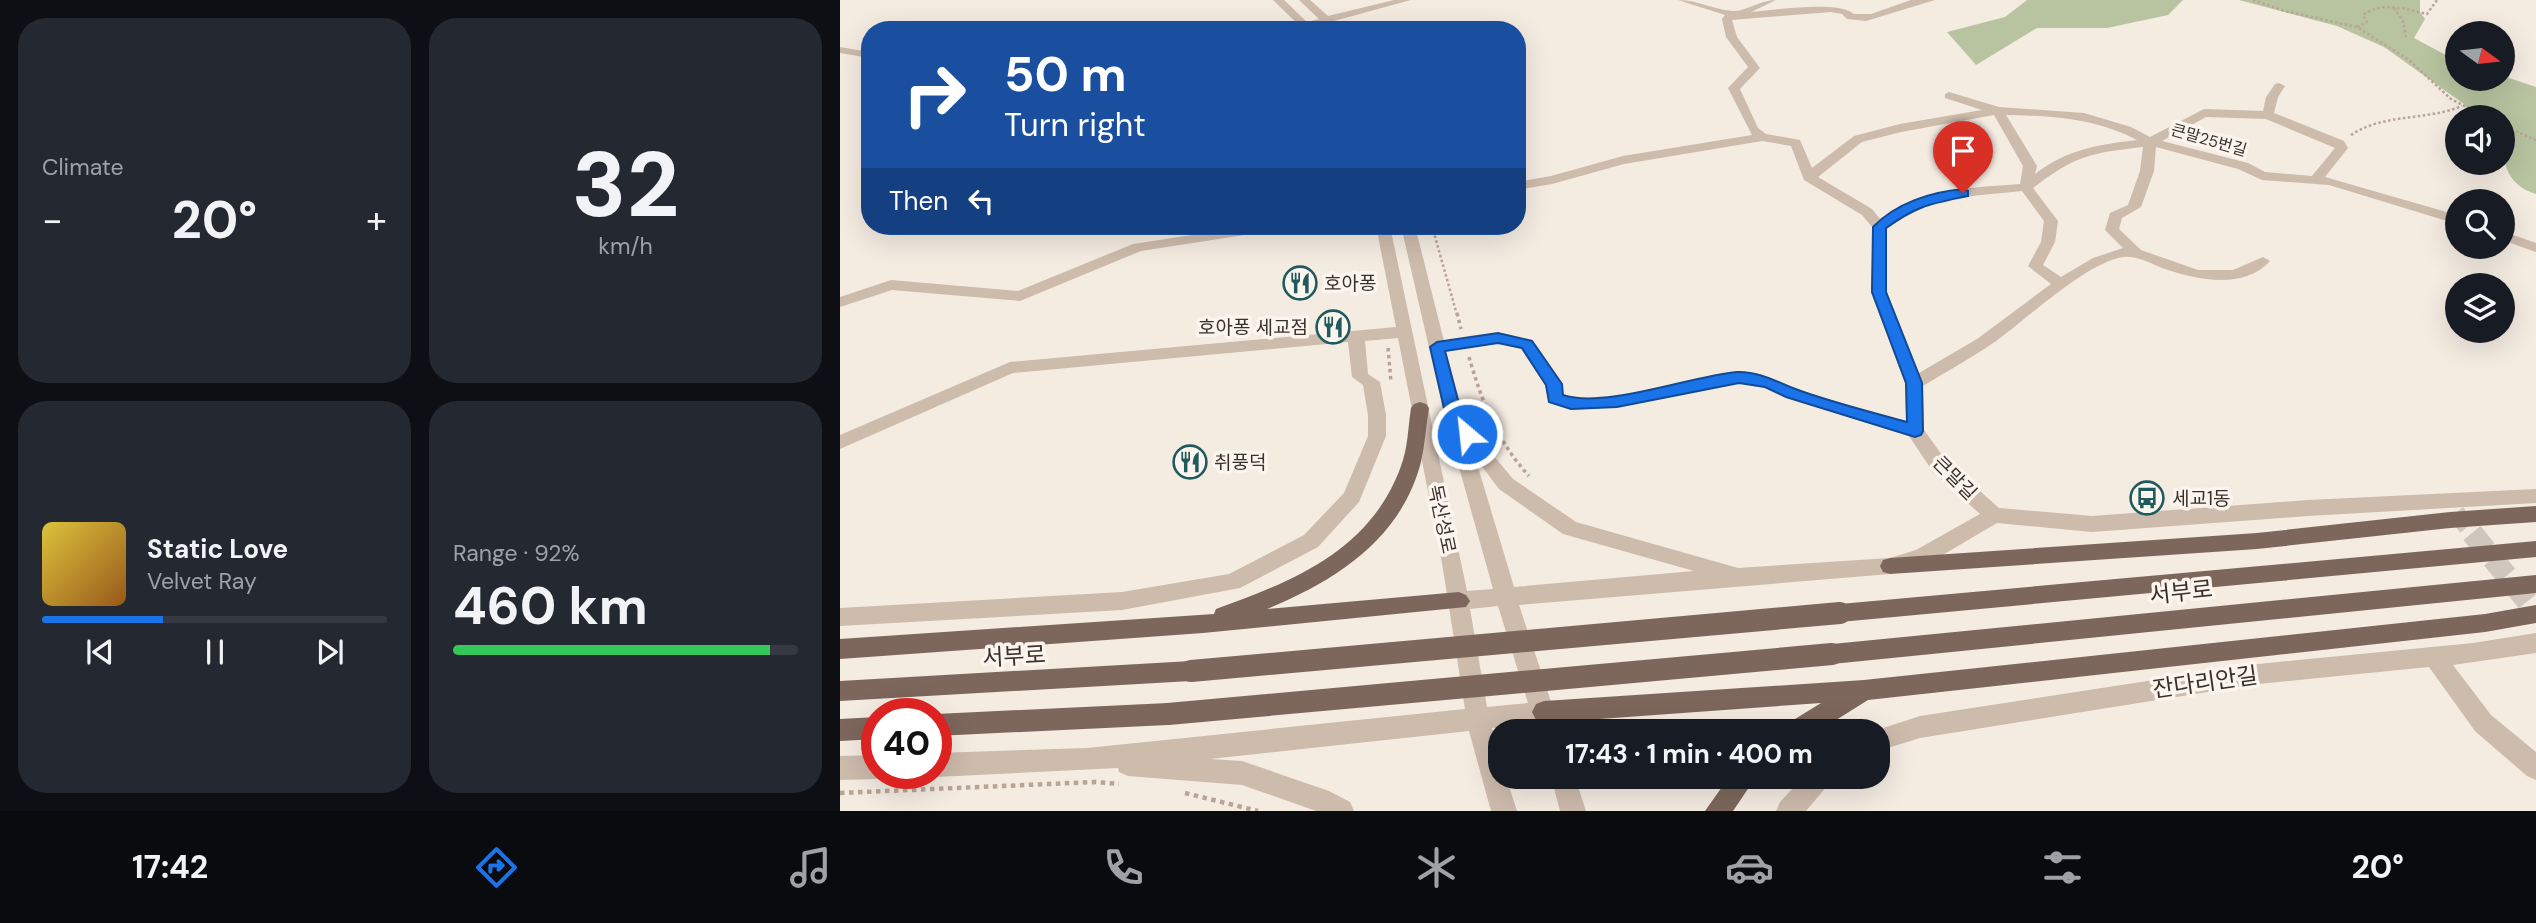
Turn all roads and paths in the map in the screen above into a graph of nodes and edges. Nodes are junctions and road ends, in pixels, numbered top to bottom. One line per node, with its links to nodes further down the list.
1 (1278, 0): 12 (street)
2 (1304, 0): 11 (street)
3 (1406, 0): 11 (street)
4 (1683, 0): 10 (street)
5 (1771, 0): 10 (street)
6 (1930, 0): 10 (street)
7 (2253, 0): 13 (path)
8 (2437, 0): 9 (path)
9 (2394, 8): 13 (path); 14 (path)
10 (1732, 16): 24 (street)
11 (1327, 20)
12 (1300, 21)
13 (2357, 27): 19 (path)
14 (2406, 37)
15 (840, 50): 16 (street)
16 (861, 54)
17 (2279, 86): 22 (street)
18 (1949, 96): 20 (street)
19 (2460, 105)
20 (1998, 111): 27 (street); 28 (street); 31 (street)
21 (2445, 112): 26 (path)
22 (2268, 115): 26 (street); 27 (street)
23 (2515, 131): 25 (path)
24 (1762, 137): 28 (street); 30 (street)
25 (2536, 140)
26 (2332, 141): 29 (street)
27 (2150, 142): 29 (street, 큰말25번길); 31 (street, 큰말25번길); 40 (street)
28 (1809, 177): 33 (street)
29 (2315, 180): 32 (street, 큰말25번길)
30 (1526, 184)
31 (2026, 187): 33 (street); 42 (street)
32 (2445, 216)
33 (1880, 227): 48 (street)
34 (1217, 235): 43 (street)
35 (1385, 235): 44 (street, 독산성로)
36 (1410, 235): 47 (street, 독산성로)
37 (1434, 235): 46 (path)
38 (2515, 240): 39 (street)
39 (2536, 248)
40 (2135, 252): 41 (street); 42 (street)
41 (2263, 261)
42 (2060, 284): 48 (street)
43 (840, 302)
44 (1404, 332): 45 (street); 49 (street, 독산성로)
45 (1356, 337): 52 (street); 64 (street)
46 (1464, 342): 47 (street); 51 (street); 53 (path)
47 (1437, 347): 50 (street, 독산성로)
48 (1914, 383): 51 (street)
49 (1420, 408): 62 (street, 독산성로); 65 (main road)
50 (1454, 417): 59 (street); 61 (street, 독산성로)
51 (1915, 431): 56 (street, 큰말길)
52 (840, 442)
53 (1537, 484)
54 (2536, 496): 56 (street, 큰말길)
55 (2536, 514): 58 (main road)
56 (1994, 515): 58 (street)
57 (2536, 549): 70 (main road, 서부로, bridge)
58 (1890, 566): 59 (street)
59 (1741, 576): 61 (street)
60 (2536, 584): 76 (main road, 서부로, bridge)
61 (1506, 597): 62 (street); 71 (street, 독산성로)
62 (1459, 601): 65 (main road); 74 (street, 독산성로)
63 (2536, 614): 69 (main road)
64 (840, 617)
65 (1203, 624): 67 (main road)
66 (2536, 643): 68 (street, 잔다리안길)
67 (840, 649)
68 (2434, 657): 79 (street, 잔다리안길); 84 (street)
69 (1864, 690): 72 (main road); 73 (main road)
70 (840, 691)
71 (1545, 719)
72 (1576, 719)
73 (1816, 719)
74 (1478, 720): 75 (street); 80 (street); 93 (street, 독산성로)
75 (1488, 720)
76 (952, 724)
77 (861, 729): 78 (main road)
78 (840, 730)
79 (1890, 736)
80 (1087, 760): 81 (street); 92 (street)
81 (952, 764)
82 (861, 767): 83 (street)
83 (840, 768)
84 (2536, 768)
85 (1122, 784): 90 (path)
86 (1567, 789): 94 (street)
87 (1735, 789): 95 (main road)
88 (1808, 789): 96 (street)
89 (1174, 790): 91 (path)
90 (840, 793)
91 (1258, 811)
92 (1341, 811)
93 (1504, 811)
94 (1573, 811)
95 (1718, 811)
96 (1789, 811)

